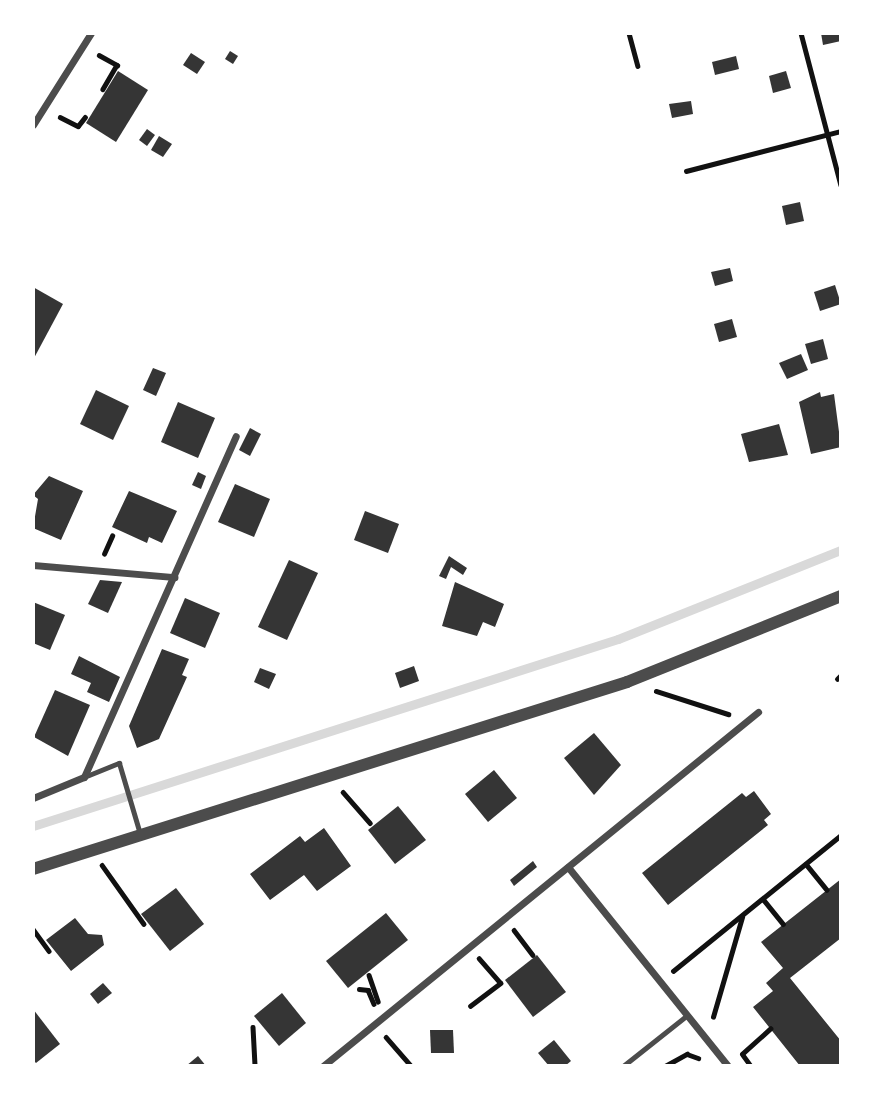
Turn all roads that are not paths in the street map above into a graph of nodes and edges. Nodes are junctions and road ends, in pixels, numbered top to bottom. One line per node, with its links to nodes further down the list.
1 (91, 33): 2 (street)
2 (33, 125)
3 (236, 436): 5 (street)
4 (33, 565): 5 (street)
5 (174, 577): 8 (street)
6 (841, 596): 10 (street)
7 (758, 712): 11 (street)
8 (84, 777): 9 (street); 10 (lane)
9 (33, 797)
10 (140, 836): 12 (street)
11 (568, 867): 13 (street); 14 (street)
12 (33, 869)
13 (686, 1016): 15 (lane); 16 (street)
14 (323, 1066)
15 (623, 1066)
16 (728, 1066)

